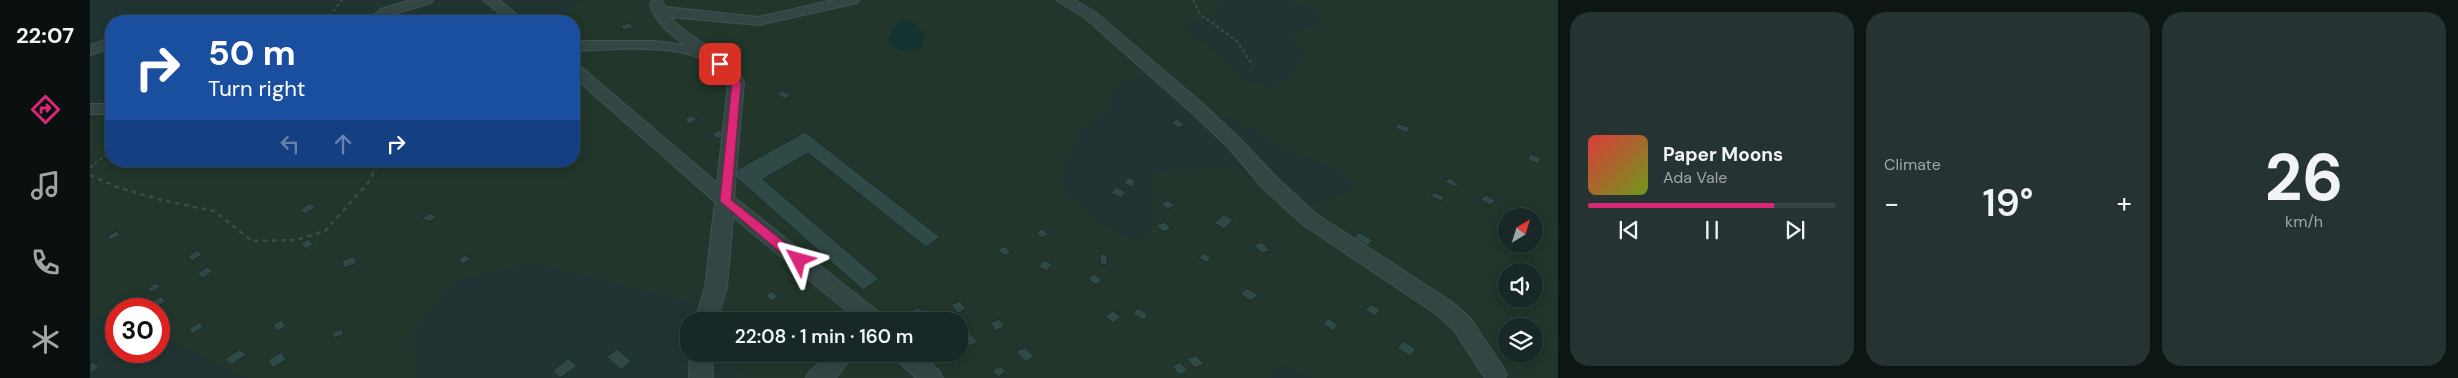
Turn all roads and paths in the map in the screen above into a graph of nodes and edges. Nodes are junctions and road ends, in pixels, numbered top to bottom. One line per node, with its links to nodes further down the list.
1 (342, 0): 8 (path)
2 (426, 0): 9 (street)
3 (490, 0): 10 (street)
4 (852, 0): 7 (street)
5 (1062, 0): 29 (street)
6 (1193, 0): 15 (path)
7 (658, 5): 14 (street)
8 (331, 15)
9 (382, 15)
10 (510, 15)
11 (105, 45): 13 (street)
12 (580, 46): 14 (street)
13 (90, 50)
14 (712, 57): 23 (street)
15 (1253, 66)
16 (580, 74): 23 (street)
17 (90, 109): 18 (street)
18 (105, 109)
19 (105, 156): 20 (path)
20 (90, 167)
21 (376, 167): 22 (path)
22 (90, 174)
23 (726, 201): 24 (street); 25 (street)
24 (709, 312)
25 (861, 312)
26 (701, 362): 30 (street)
27 (837, 362): 31 (street)
28 (914, 362): 32 (street)
29 (1495, 374)
30 (701, 378)
31 (818, 378)
32 (931, 378)

